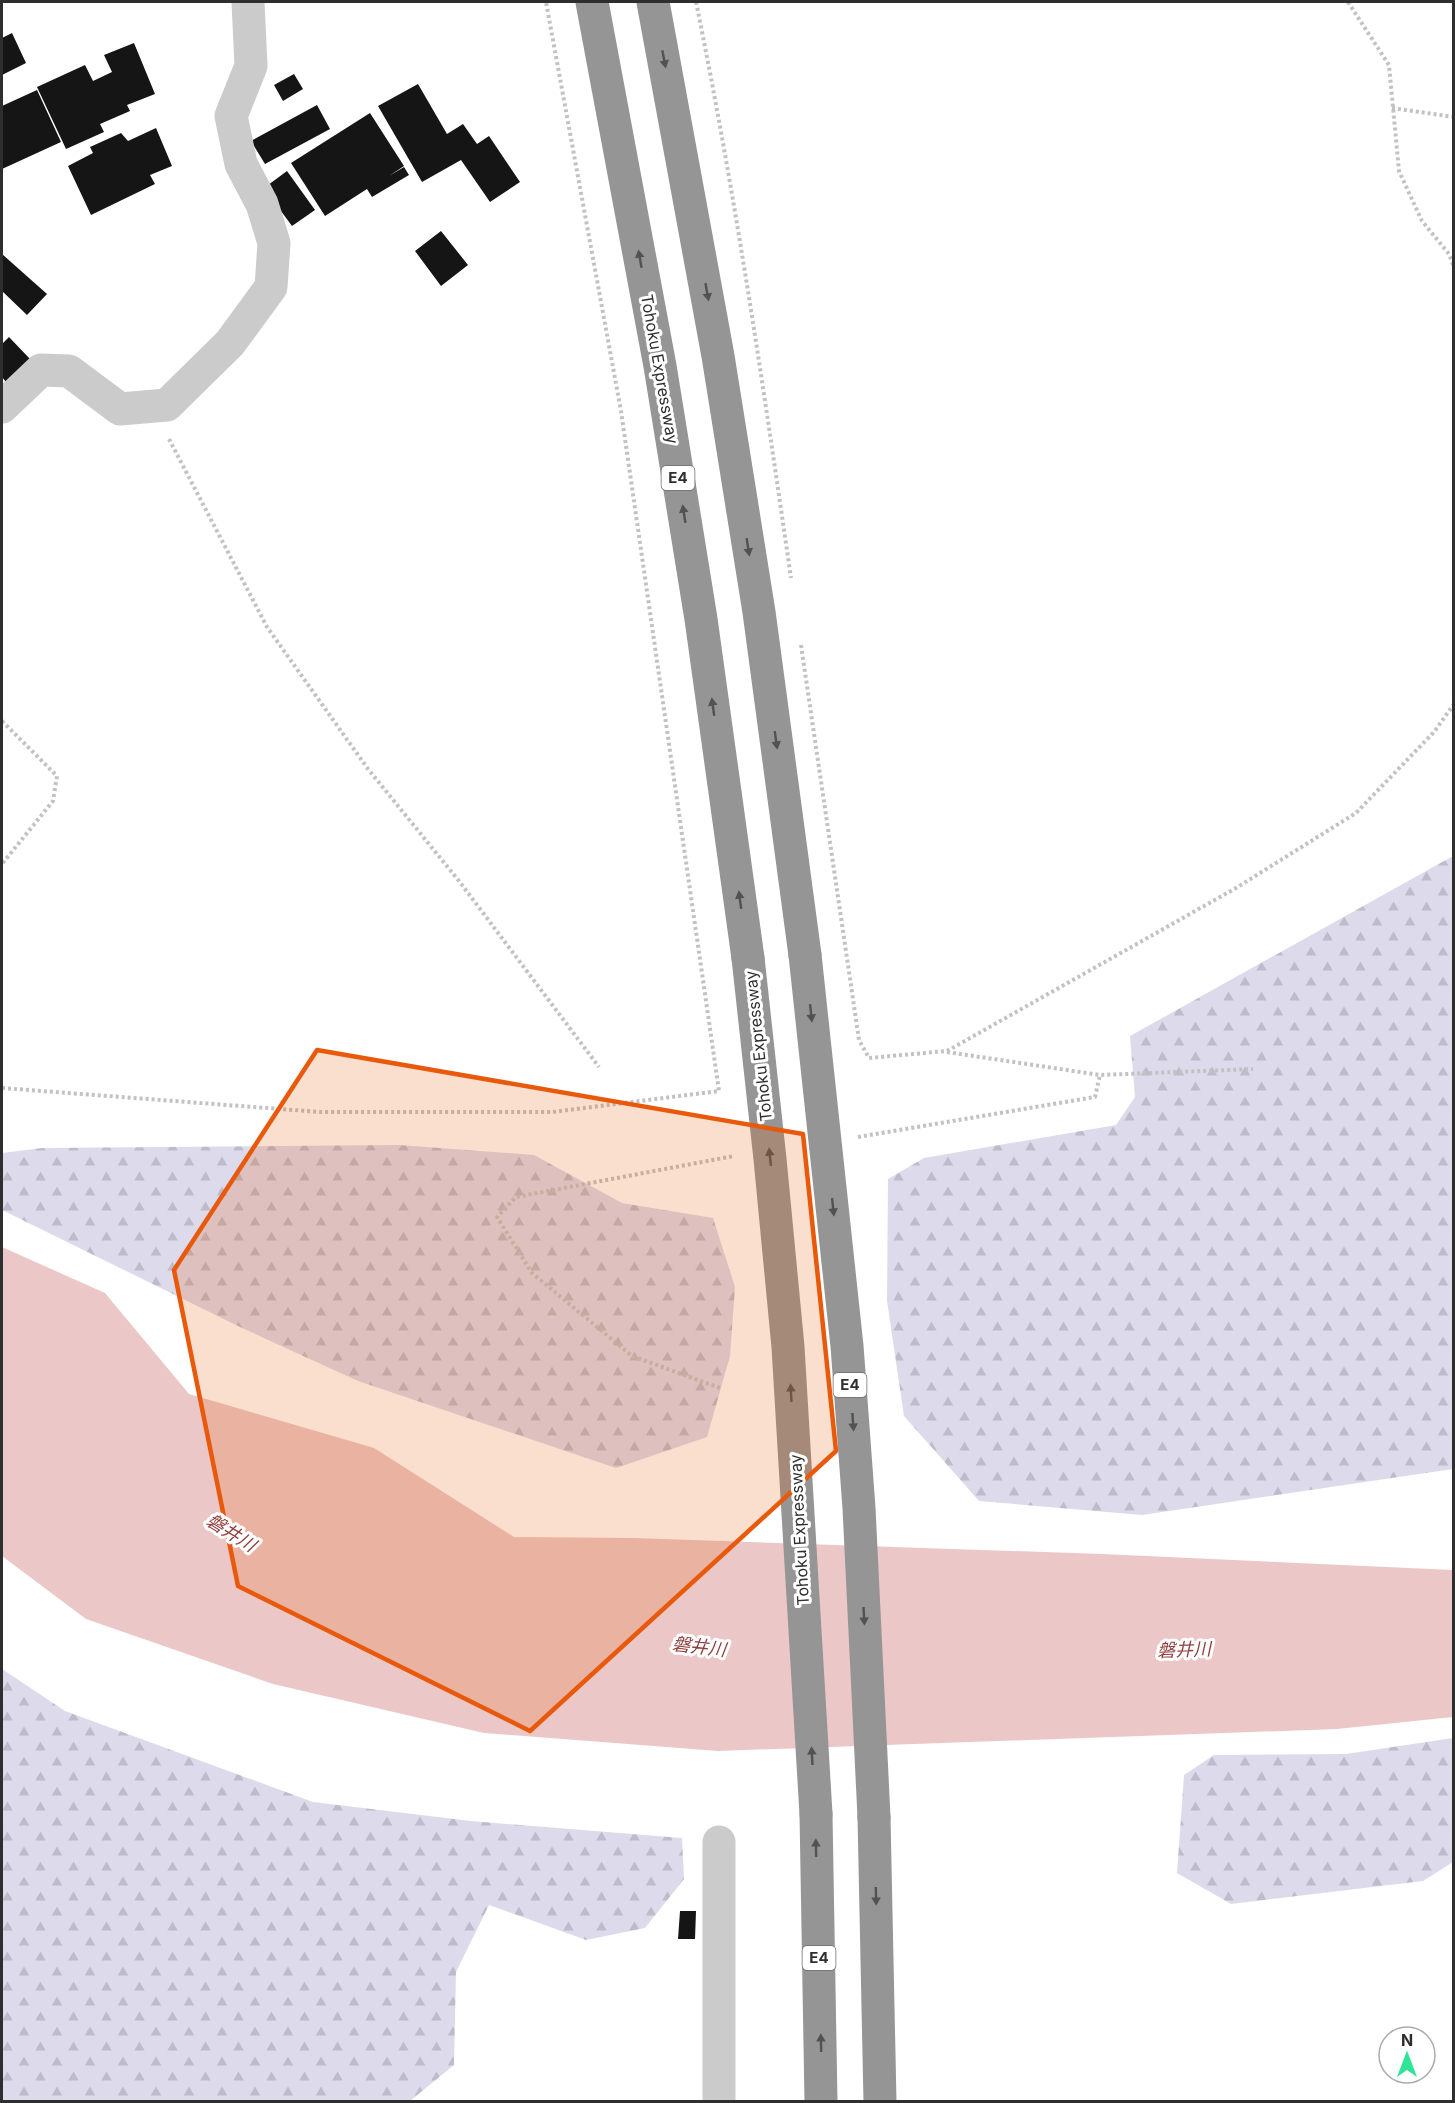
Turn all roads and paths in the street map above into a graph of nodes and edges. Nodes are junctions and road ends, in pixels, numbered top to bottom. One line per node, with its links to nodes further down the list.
1 (248, 2): 10 (street)
2 (546, 2): 20 (path)
3 (592, 2): 23 (highway, Tohoku Expressway / E4, one-way to 3, bridge)
4 (653, 2): 24 (highway, E4, one-way to 24, bridge)
5 (696, 2): 12 (path)
6 (1348, 2): 7 (path)
7 (1392, 108): 8 (path); 9 (path)
8 (1454, 117)
9 (1454, 267)
10 (152, 406): 11 (street); 18 (path)
11 (2, 407)
12 (792, 580)
13 (800, 639): 17 (path)
14 (1454, 704): 17 (path)
15 (2, 721): 16 (path)
16 (2, 864)
17 (946, 1052): 19 (path)
18 (599, 1066)
19 (1253, 1069)
20 (2, 1088)
21 (719, 1842): 22 (street)
22 (718, 2102)
23 (821, 2102)
24 (880, 2102)

